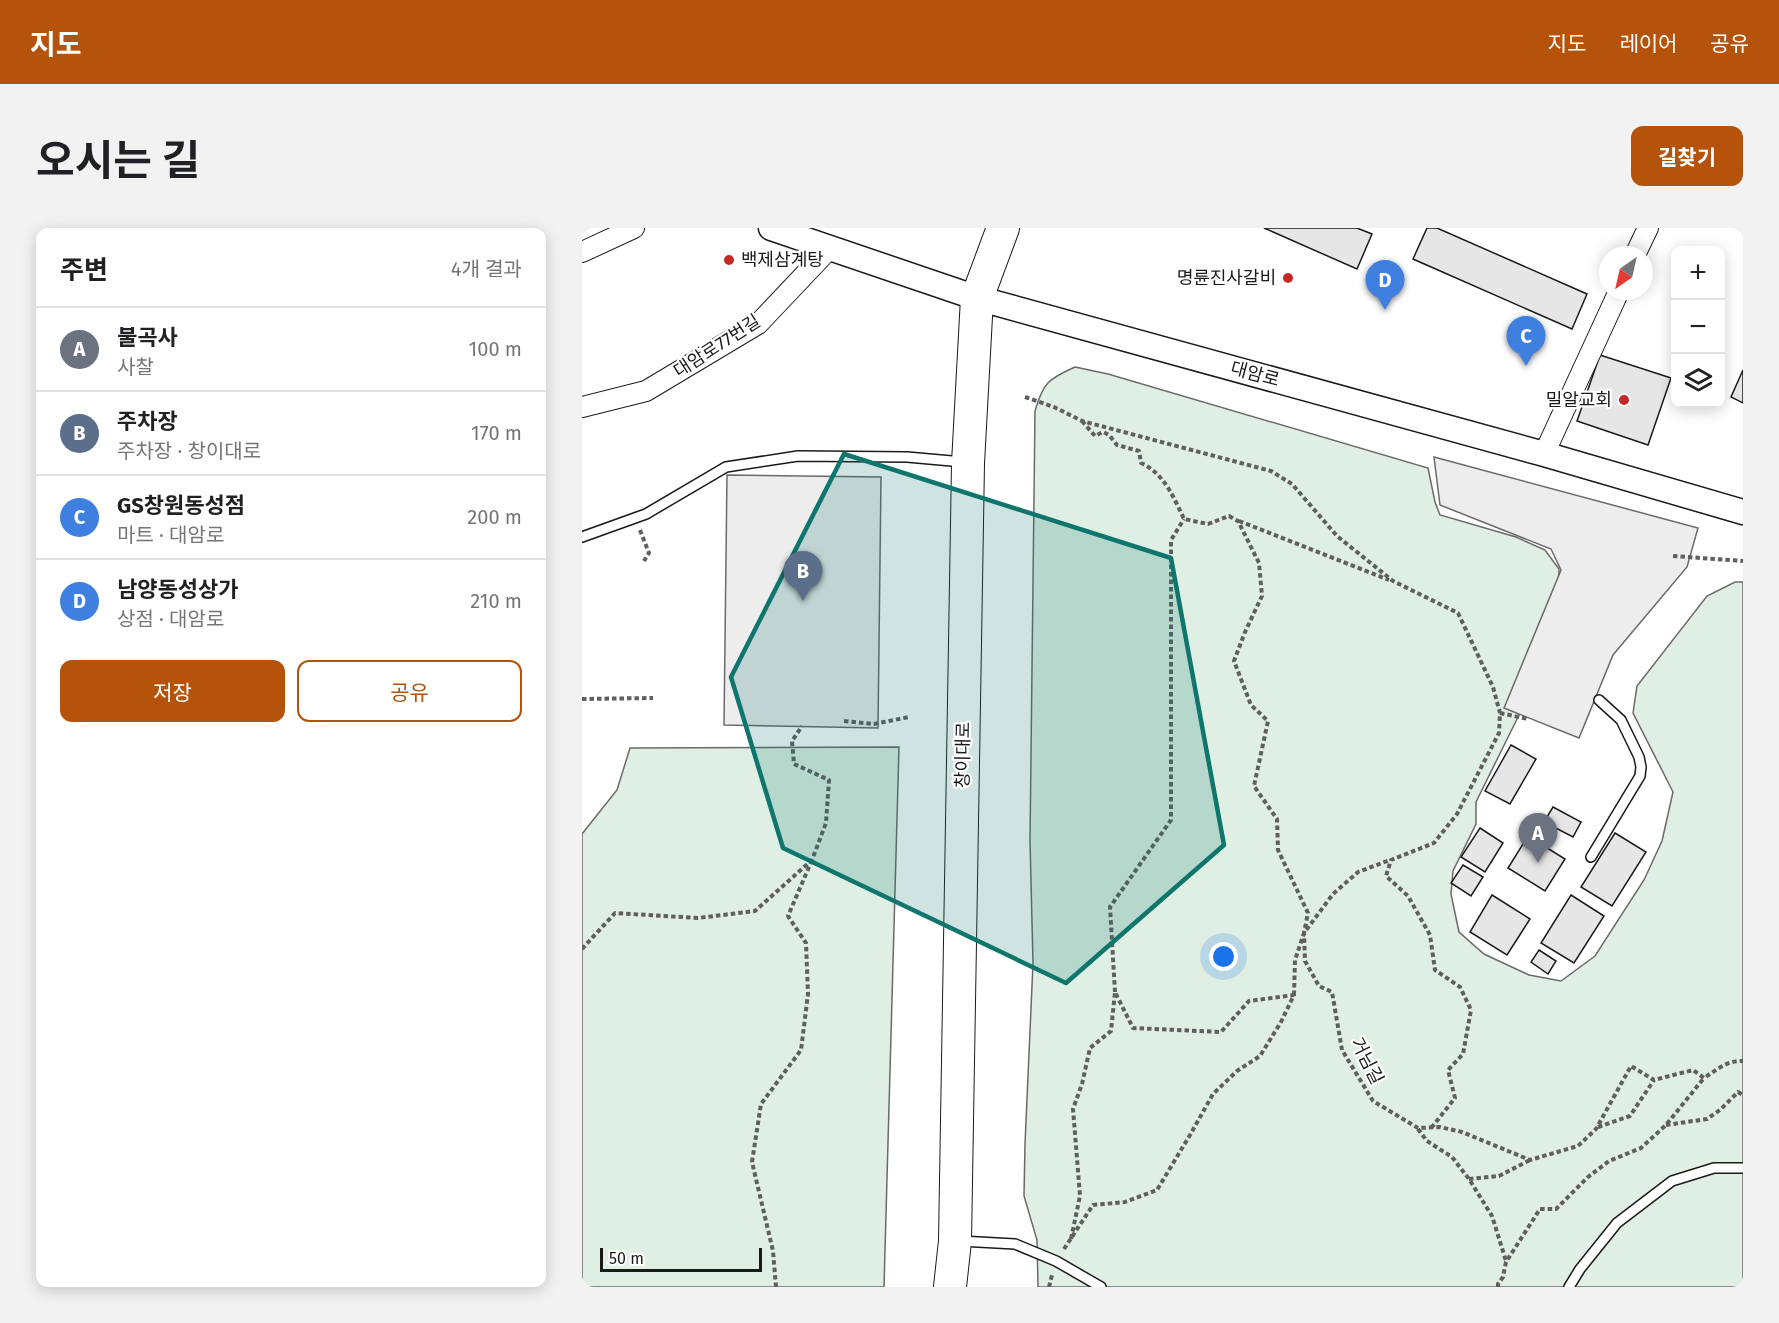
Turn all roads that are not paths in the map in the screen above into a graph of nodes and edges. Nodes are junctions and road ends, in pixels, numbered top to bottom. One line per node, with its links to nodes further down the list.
1 (634, 228): 7 (street)
2 (771, 228): 6 (street, 대암로)
3 (1003, 228): 8 (main road, 창이대로)
4 (1648, 228): 5 (street)
5 (1639, 246)
6 (830, 248): 8 (street, 대암로); 10 (street, 대암로77번길)
7 (582, 252)
8 (977, 298): 11 (street, 대암로); 12 (main road, 창이대로)
9 (1615, 300): 11 (street)
10 (582, 406)
11 (1544, 454): 13 (street, 대암로)
12 (968, 463): 14 (lane); 18 (main road, 창이대로)
13 (1743, 512)
14 (582, 537)
15 (1599, 700): 16 (lane)
16 (1591, 857)
17 (1743, 1168): 21 (lane)
18 (955, 1240): 19 (main road, 창이대로); 20 (lane)
19 (950, 1287)
20 (1101, 1287)
21 (1569, 1287)

